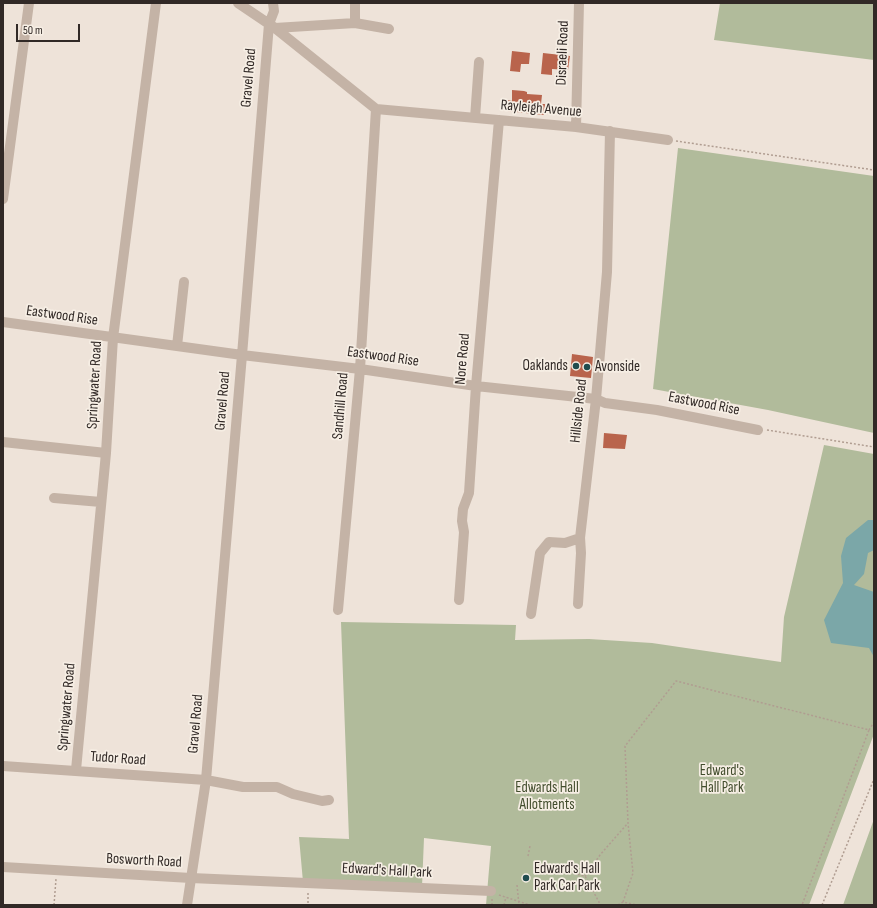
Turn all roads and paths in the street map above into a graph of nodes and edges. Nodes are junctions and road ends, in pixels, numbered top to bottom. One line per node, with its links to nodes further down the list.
1 (29, 3): 18 (street)
2 (156, 3): 21 (street, Springwater Road)
3 (238, 3): 8 (street)
4 (273, 3): 8 (street, Gravel Road)
5 (355, 3): 7 (street)
6 (580, 3): 14 (street, Disraeli Road)
7 (355, 23): 8 (street); 9 (street)
8 (272, 26): 11 (street); 23 (street, Gravel Road)
9 (389, 29)
10 (479, 62): 12 (street)
11 (376, 109): 12 (street, Rayleigh Avenue); 24 (street, Sandhill Road)
12 (475, 118): 13 (street, Rayleigh Avenue)
13 (499, 120): 14 (street, Rayleigh Avenue); 25 (street, Nore Road)
14 (576, 127): 15 (street, Rayleigh Avenue)
15 (610, 131): 16 (street, Rayleigh Avenue); 26 (street, Hillside Road)
16 (668, 140): 17 (path)
17 (874, 170)
18 (3, 199)
19 (184, 282): 22 (street)
20 (3, 322): 21 (street, Eastwood Rise)
21 (113, 338): 22 (street, Eastwood Rise); 30 (street, Springwater Road)
22 (177, 346): 23 (street, Eastwood Rise)
23 (242, 355): 24 (street, Eastwood Rise); 43 (street, Gravel Road)
24 (360, 369): 25 (street, Eastwood Rise); 36 (street, Sandhill Road)
25 (476, 386): 26 (street, Eastwood Rise); 34 (street, Nore Road)
26 (596, 399): 27 (street, Eastwood Rise); 33 (street, Hillside Road)
27 (758, 430): 29 (path)
28 (3, 442): 30 (street)
29 (874, 447)
30 (106, 453): 32 (street, Springwater Road)
31 (54, 498): 32 (street)
32 (101, 502): 41 (street, Springwater Road)
33 (580, 537): 35 (street, Hillside Road); 37 (street)
34 (459, 600)
35 (578, 604)
36 (338, 610)
37 (531, 614)
38 (874, 722): 39 (path)
39 (870, 730): 45 (path); 69 (path)
40 (3, 766): 41 (street, Tudor Road)
41 (76, 770): 43 (street, Tudor Road)
42 (874, 779): 70 (path)
43 (206, 780): 44 (street, Tudor Road); 52 (street, Gravel Road)
44 (329, 800)
45 (628, 823): 51 (path); 59 (path)
46 (530, 846): 47 (path)
47 (528, 856)
48 (3, 867): 49 (street, Bosworth Road)
49 (56, 871): 52 (street, Bosworth Road); 60 (path)
50 (562, 871): 51 (path)
51 (585, 876): 66 (path)
52 (191, 878): 53 (street, Bosworth Road); 61 (street, Gravel Road)
53 (283, 881): 54 (street, Edward's Hall Park)
54 (307, 882): 56 (street, Edward's Hall Park); 62 (path)
55 (517, 885): 58 (path)
56 (491, 891): 57 (path)
57 (506, 898): 58 (path); 63 (path)
58 (518, 901): 64 (path); 65 (path)
59 (623, 902): 67 (path); 68 (path)
60 (54, 905)
61 (187, 905)
62 (308, 905)
63 (504, 905)
64 (519, 905)
65 (530, 905)
66 (599, 905)
67 (618, 905)
68 (637, 905)
69 (802, 905)
70 (822, 905)

